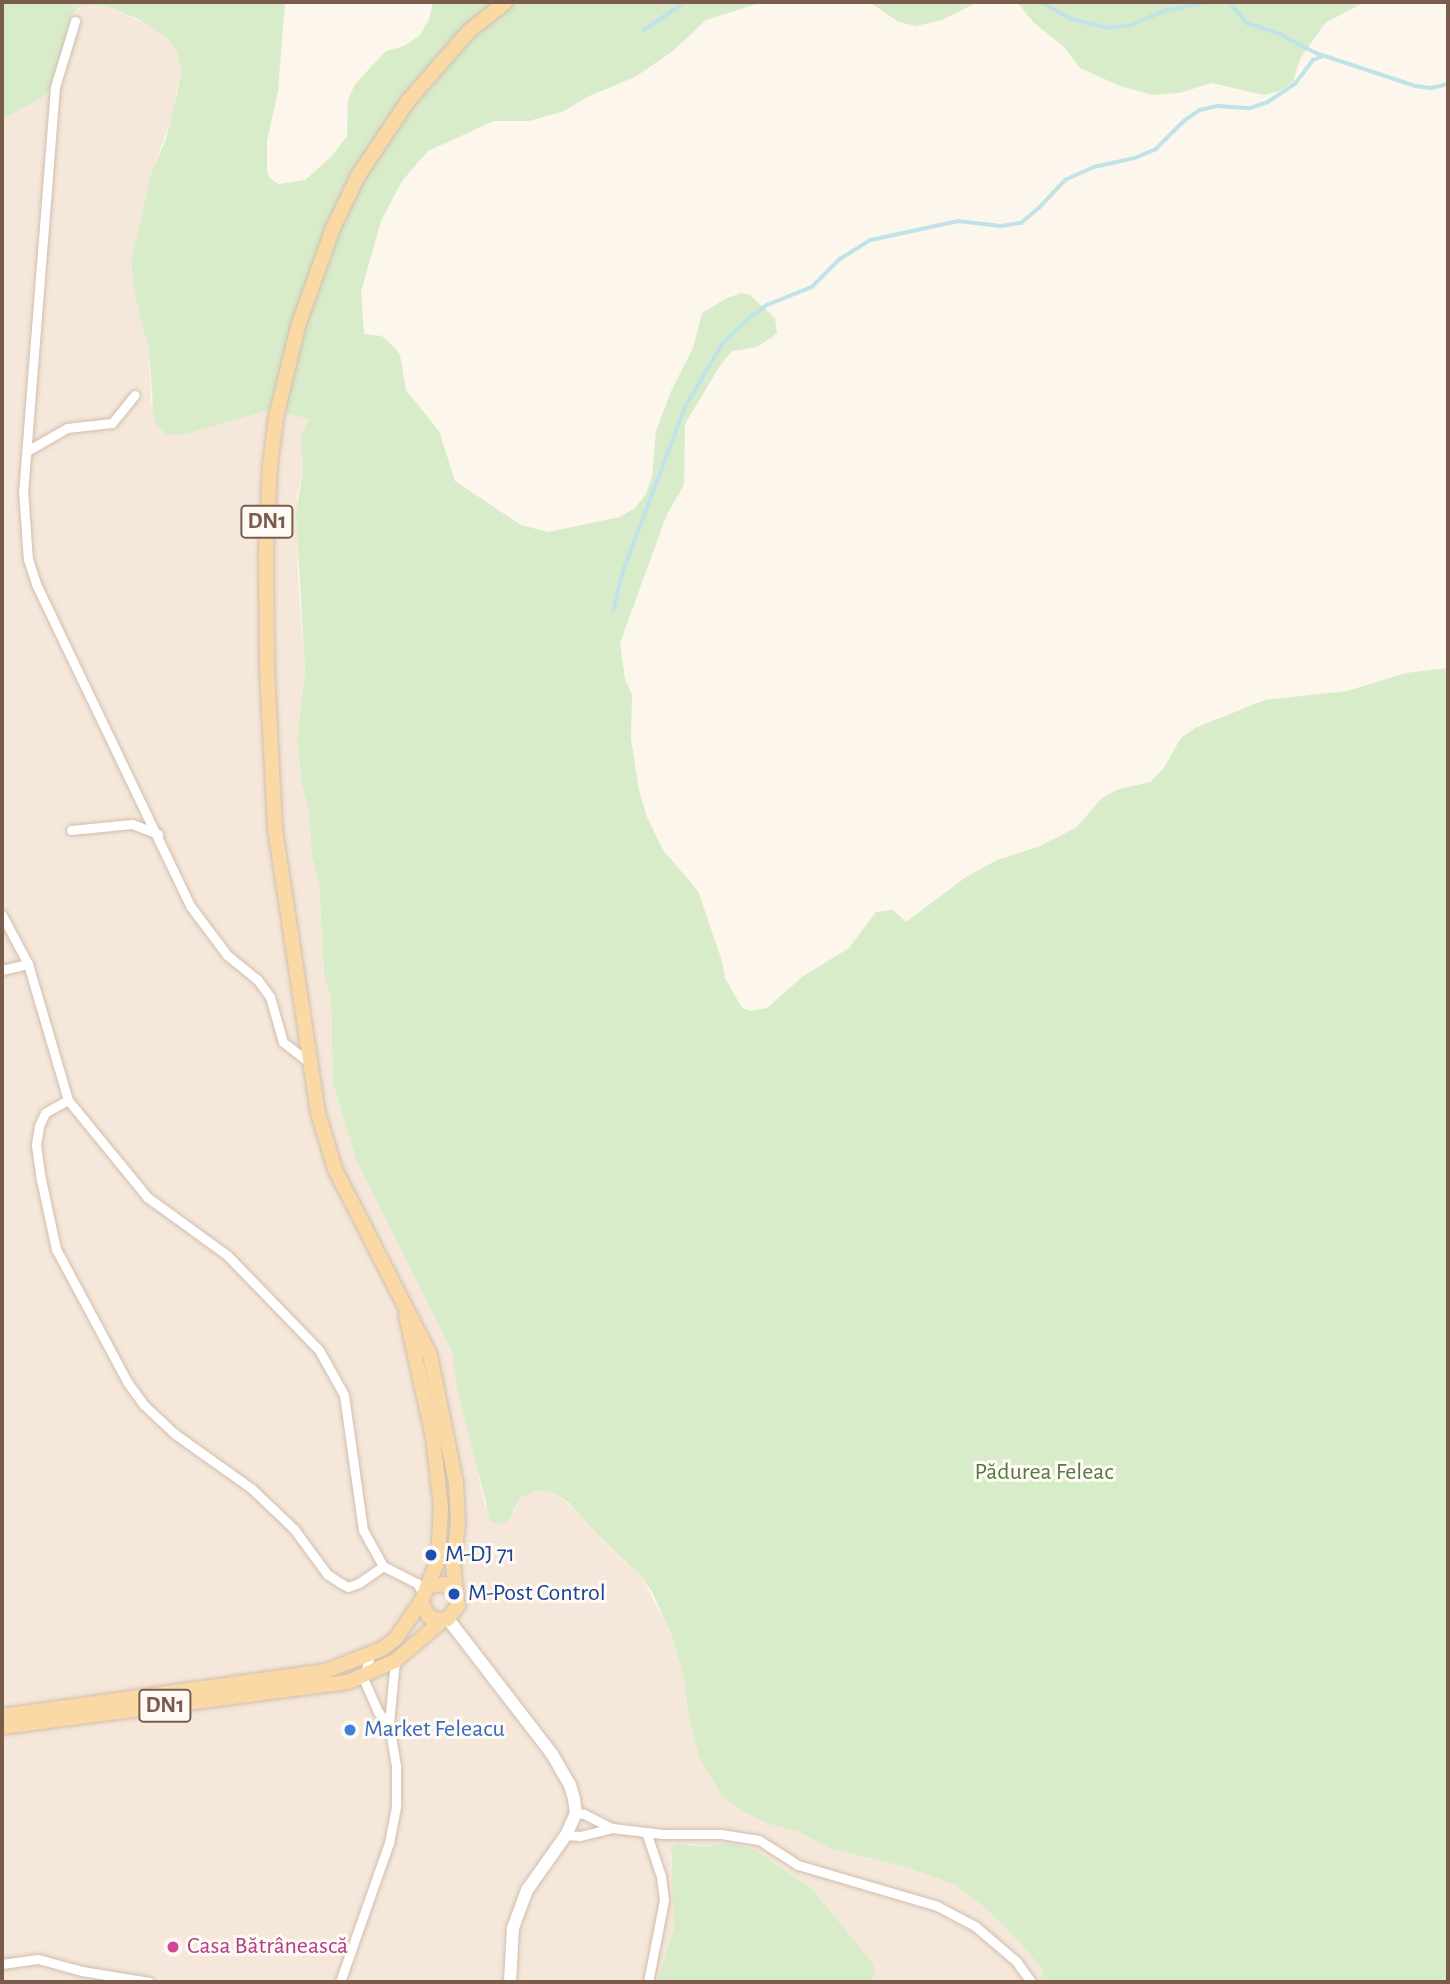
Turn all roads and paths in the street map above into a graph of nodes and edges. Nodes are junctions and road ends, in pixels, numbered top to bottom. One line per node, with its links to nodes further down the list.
1 (506, 2): 10 (main road, DN1)
2 (75, 21): 4 (street)
3 (135, 395): 4 (street)
4 (27, 451): 6 (street)
5 (71, 830): 6 (street)
6 (158, 834): 10 (street)
7 (2, 915): 8 (street)
8 (28, 964): 9 (street); 11 (street)
9 (2, 970)
10 (310, 1063): 12 (main road, DN1)
11 (68, 1100): 13 (street); 13 (street)
12 (405, 1310): 14 (main road, DN1); 15 (main road, DN1)
13 (383, 1566): 15 (street)
14 (456, 1593): 15 (main road); 16 (main road, DN1)
15 (424, 1594): 16 (main road); 17 (main road, DN1)
16 (445, 1619): 18 (main road, DN1); 23 (street)
17 (370, 1656): 19 (street); 20 (main road, DN1)
18 (395, 1661): 19 (main road, DN1); 21 (street)
19 (363, 1678): 21 (street); 22 (main road, DN1)
20 (2, 1716)
21 (389, 1724): 29 (street)
22 (2, 1727)
23 (576, 1813): 24 (street); 26 (street)
24 (612, 1828): 25 (street); 26 (street)
25 (646, 1832): 31 (street); 32 (street)
26 (566, 1835): 30 (street)
27 (2, 1964): 28 (street)
28 (149, 1982)
29 (340, 1982)
30 (510, 1982)
31 (648, 1982)
32 (1031, 1982)

